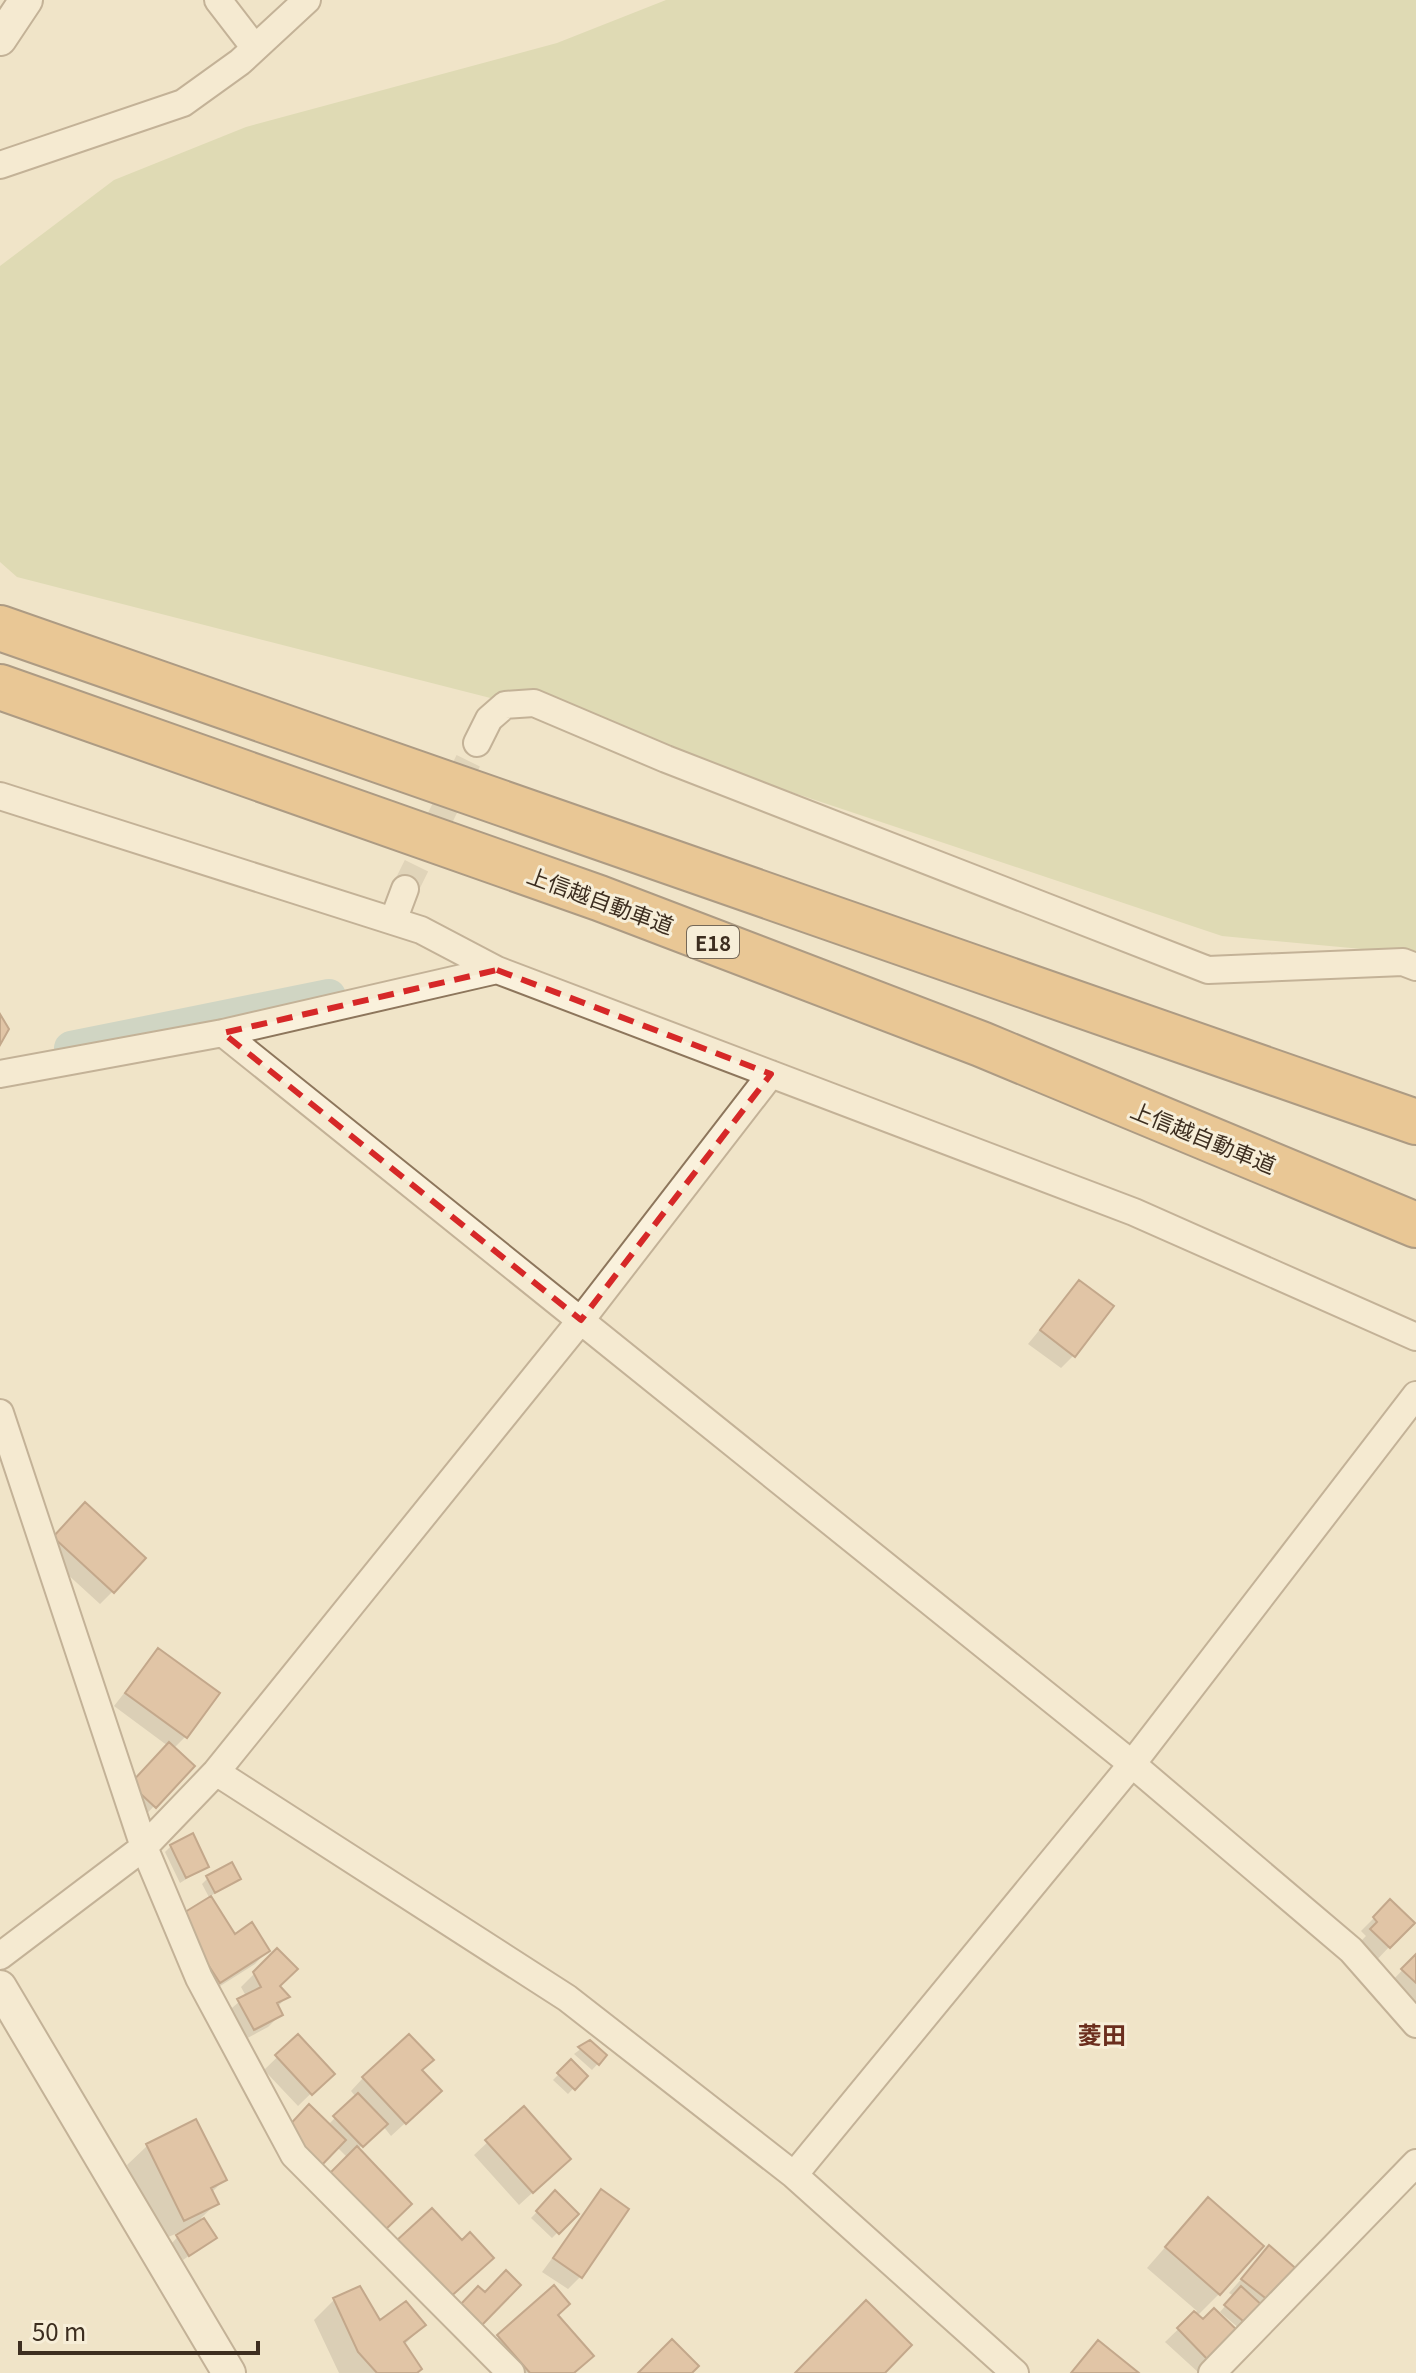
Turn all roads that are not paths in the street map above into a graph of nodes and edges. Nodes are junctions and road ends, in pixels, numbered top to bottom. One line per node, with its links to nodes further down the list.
1 (26, 0): 4 (street)
2 (218, 0): 5 (street)
3 (307, 0): 5 (street)
4 (0, 39)
5 (255, 48): 6 (street)
6 (0, 165)
7 (0, 628): 18 (highway)
8 (0, 687): 19 (highway, 上信越自動車道 / E18)
9 (477, 743): 13 (street)
10 (0, 796): 12 (street)
11 (405, 889): 12 (street)
12 (393, 921): 14 (street)
13 (1416, 967)
14 (497, 970): 15 (street); 17 (street)
15 (223, 1033): 16 (street); 20 (street)
16 (0, 1074)
17 (771, 1074): 20 (street); 21 (street)
18 (1416, 1122)
19 (1416, 1225)
20 (581, 1320): 24 (street); 25 (street)
21 (1416, 1337)
22 (1416, 1395): 24 (street)
23 (0, 1413): 26 (street)
24 (1132, 1764): 29 (street); 31 (street)
25 (216, 1772): 26 (street); 31 (street)
26 (144, 1847): 27 (street); 33 (street)
27 (0, 1956)
28 (0, 1987): 32 (street)
29 (1416, 2024)
30 (1416, 2163): 35 (street)
31 (794, 2175): 34 (street)
32 (229, 2373)
33 (511, 2373)
34 (1015, 2373)
35 (1212, 2373)

